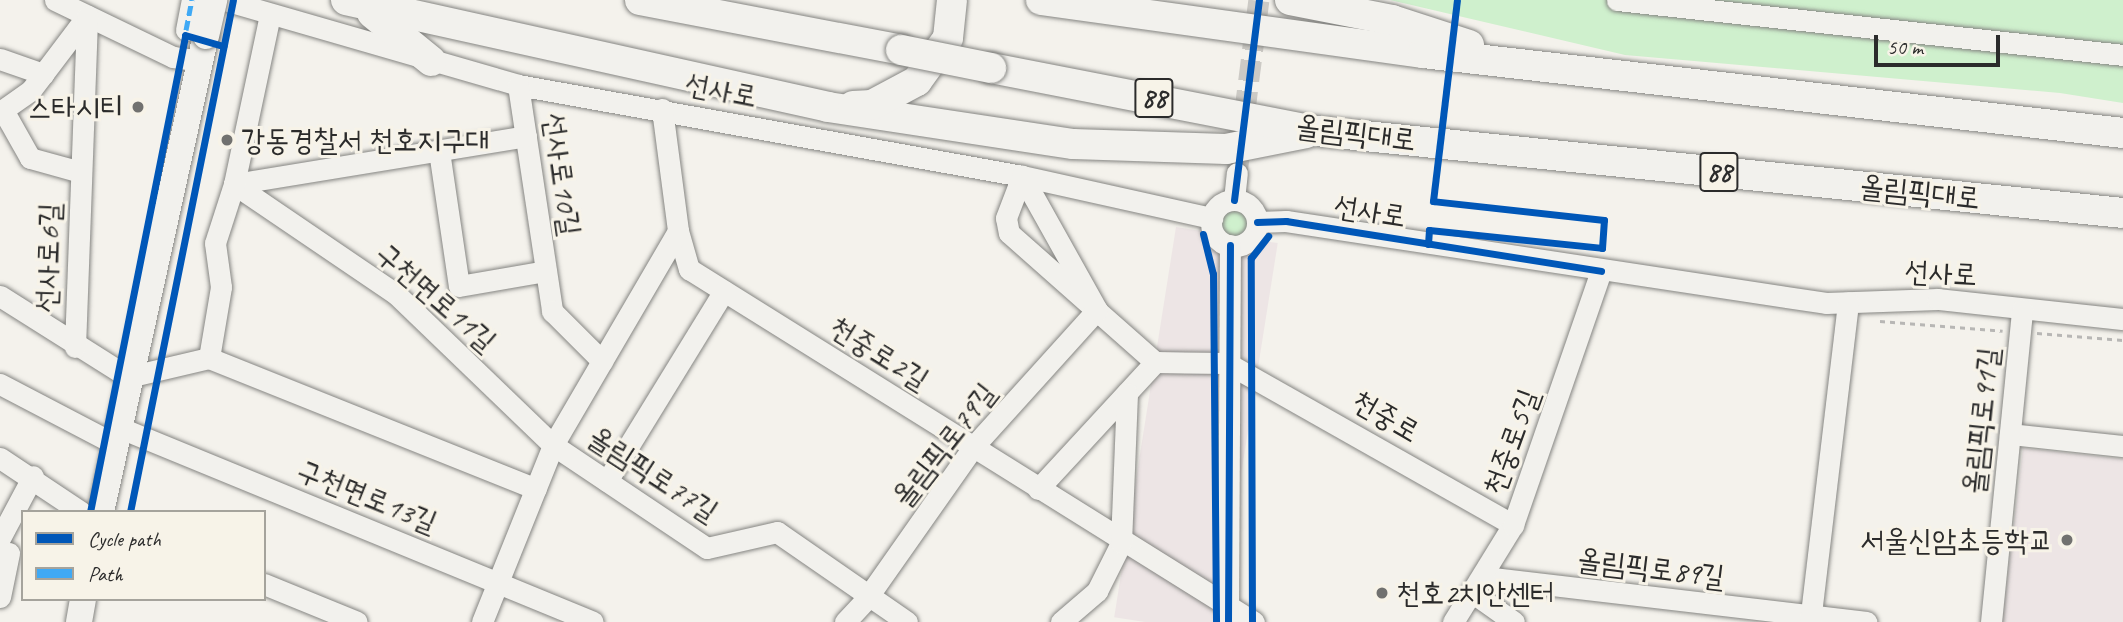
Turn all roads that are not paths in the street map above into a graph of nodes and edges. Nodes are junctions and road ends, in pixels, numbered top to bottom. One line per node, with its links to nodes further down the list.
1 (55, 0): 12 (street)
2 (192, 0): 13 (street, bridge)
3 (214, 0): 13 (main road, bridge)
4 (224, 0): 11 (street, 선사로)
5 (640, 0): 23 (highway, 올림픽대로 / 88, bridge)
6 (952, 0): 20 (highway)
7 (1041, 0): 16 (highway)
8 (1290, 0): 16 (highway)
9 (1617, 0): 14 (street)
10 (356, 4): 17 (highway); 20 (highway)
11 (270, 15): 17 (street, 선사로); 30 (street)
12 (87, 16): 13 (street); 18 (street); 27 (street, 선사로6길)
13 (198, 42): 50 (main road)
14 (2123, 54)
15 (0, 59): 18 (street)
16 (1516, 60): 24 (highway)
17 (431, 61): 19 (street, 선사로)
18 (43, 74): 22 (street)
19 (518, 85): 21 (street, 선사로); 25 (street, 선사로10길)
20 (828, 107): 23 (highway)
21 (662, 109): 29 (street, 선사로); 35 (street, 천중로2길)
22 (1, 111): 27 (street, 선사로6길)
23 (1315, 131): 32 (highway, 올림픽대로 / 88)
24 (2123, 133)
25 (526, 136): 26 (street); 37 (street, 선사로10길)
26 (439, 151): 30 (street); 37 (street, 선사로10길)
27 (81, 172): 45 (street, 선사로6길)
28 (1237, 173): 31 (street)
29 (1022, 176): 33 (street, 선사로); 42 (street); 42 (street)
30 (234, 184): 46 (street); 55 (street, 구천면로11길)
31 (1234, 200): 33 (street); 34 (street)
32 (2123, 213)
33 (1212, 218): 36 (street)
34 (1256, 222): 36 (street); 38 (street, 선사로)
35 (678, 231): 39 (street, 천중로2길); 47 (street, 올림픽로77길)
36 (1230, 246): 49 (street)
37 (546, 271): 47 (street, 선사로10길)
38 (1601, 271): 41 (street, 선사로); 67 (street, 천중로5길)
39 (724, 291): 57 (street, 천중로2길); 60 (street)
40 (0, 296): 45 (street)
41 (1848, 302): 43 (street, 선사로); 77 (street)
42 (1097, 310): 48 (street); 57 (street, 올림픽로79길)
43 (2022, 310): 44 (street, 선사로); 53 (street, 올림픽로91길)
44 (2123, 319)
45 (75, 347): 50 (street)
46 (209, 358): 50 (street); 61 (street)
47 (602, 361): 55 (street, 올림픽로77길)
48 (1155, 362): 49 (street, 천중로); 52 (street)
49 (1227, 363): 67 (street, 천중로); 76 (street)
50 (128, 377): 54 (main road)
51 (0, 384): 54 (street, 구천면로13길)
52 (1127, 393): 62 (street); 68 (street)
53 (2010, 434): 56 (street); 89 (street, 올림픽로91길)
54 (117, 436): 65 (main road); 70 (street, 구천면로13길)
55 (553, 445): 60 (street, 올림픽로77길); 61 (street, 올림픽로77길)
56 (2123, 446)
57 (973, 447): 62 (street, 천중로2길); 74 (street, 올림픽로79길)
58 (0, 458): 59 (street)
59 (33, 476): 63 (street); 64 (street)
60 (607, 481): 74 (street, 올림픽로77길)
61 (536, 489): 70 (street, 올림픽로77길)
62 (1038, 489): 68 (street, 천중로2길)
63 (21, 510)
64 (78, 510)
65 (101, 510)
66 (21, 511): 69 (street)
67 (1513, 525): 72 (street, 천중로5길)
68 (1121, 543): 76 (street, 천중로2길); 84 (street)
69 (8, 549): 73 (street)
70 (499, 581): 80 (street, 올림픽로77길); 81 (street, 구천면로13길)
71 (266, 585): 79 (street)
72 (1479, 585): 77 (street, 올림픽로89길); 86 (street, 천중로5길); 87 (street)
73 (0, 597)
74 (867, 598): 82 (street, 올림픽로79길); 83 (street, 올림픽로77길)
75 (83, 601): 78 (main road)
76 (1228, 615): 85 (street, 천중로2길)
77 (1810, 620): 88 (street, 올림픽로89길)
78 (79, 622)
79 (357, 622)
80 (482, 622)
81 (593, 622)
82 (845, 622)
83 (907, 622)
84 (1061, 622)
85 (1254, 622)
86 (1453, 622)
87 (1514, 622)
88 (1866, 622)
89 (1991, 622)

